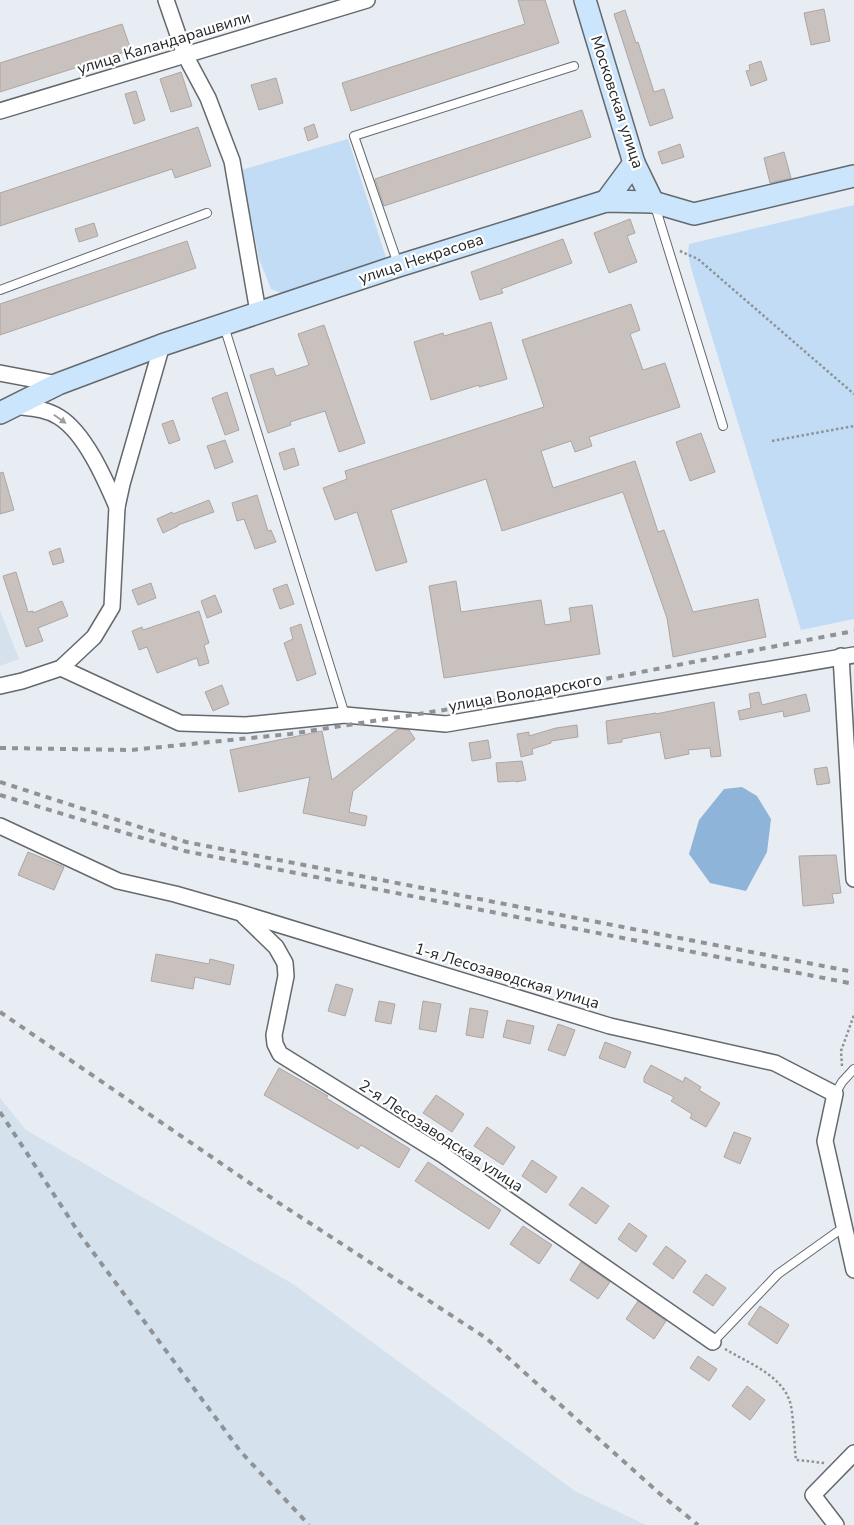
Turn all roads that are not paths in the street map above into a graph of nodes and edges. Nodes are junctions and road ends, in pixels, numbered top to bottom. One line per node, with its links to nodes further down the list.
1 (166, 0): 4 (street)
2 (367, 0): 4 (street, улица Каландарашвили)
3 (585, 0): 7 (main road, Московская улица)
4 (185, 55): 6 (street, улица Каландарашвили); 14 (street)
5 (574, 66): 12 (lane)
6 (0, 111)
7 (634, 163): 9 (main road); 10 (main road, Московская улица)
8 (854, 176): 10 (main road, улица Некрасова)
9 (606, 201): 10 (main road, улица Некрасова); 12 (main road, улица Некрасова)
10 (653, 202): 20 (lane)
11 (207, 213): 13 (lane)
12 (398, 266): 14 (main road, улица Некрасова)
13 (0, 290)
14 (258, 312): 15 (main road, улица Некрасова)
15 (223, 324): 16 (main road, улица Некрасова); 25 (lane)
16 (162, 345): 18 (main road, улица Некрасова); 21 (street)
17 (0, 374): 18 (street)
18 (58, 384): 19 (main road, улица Некрасова)
19 (7, 409): 21 (street, one-way to 21)
20 (723, 426)
21 (117, 507): 23 (street)
22 (848, 656): 25 (street, улица Володарского); 27 (street)
23 (62, 668): 24 (street); 25 (street, улица Володарского)
24 (0, 686)
25 (345, 715)
26 (0, 826): 28 (street, 1-я Лесозаводская улица)
27 (854, 879)
28 (241, 913): 30 (street, 1-я Лесозаводская улица); 33 (street, 2-я Лесозаводская улица)
29 (854, 1069): 30 (lane)
30 (839, 1088): 31 (street)
31 (844, 1227): 32 (street); 33 (lane)
32 (854, 1270)
33 (713, 1342)
34 (854, 1453): 35 (street)
35 (836, 1525)

